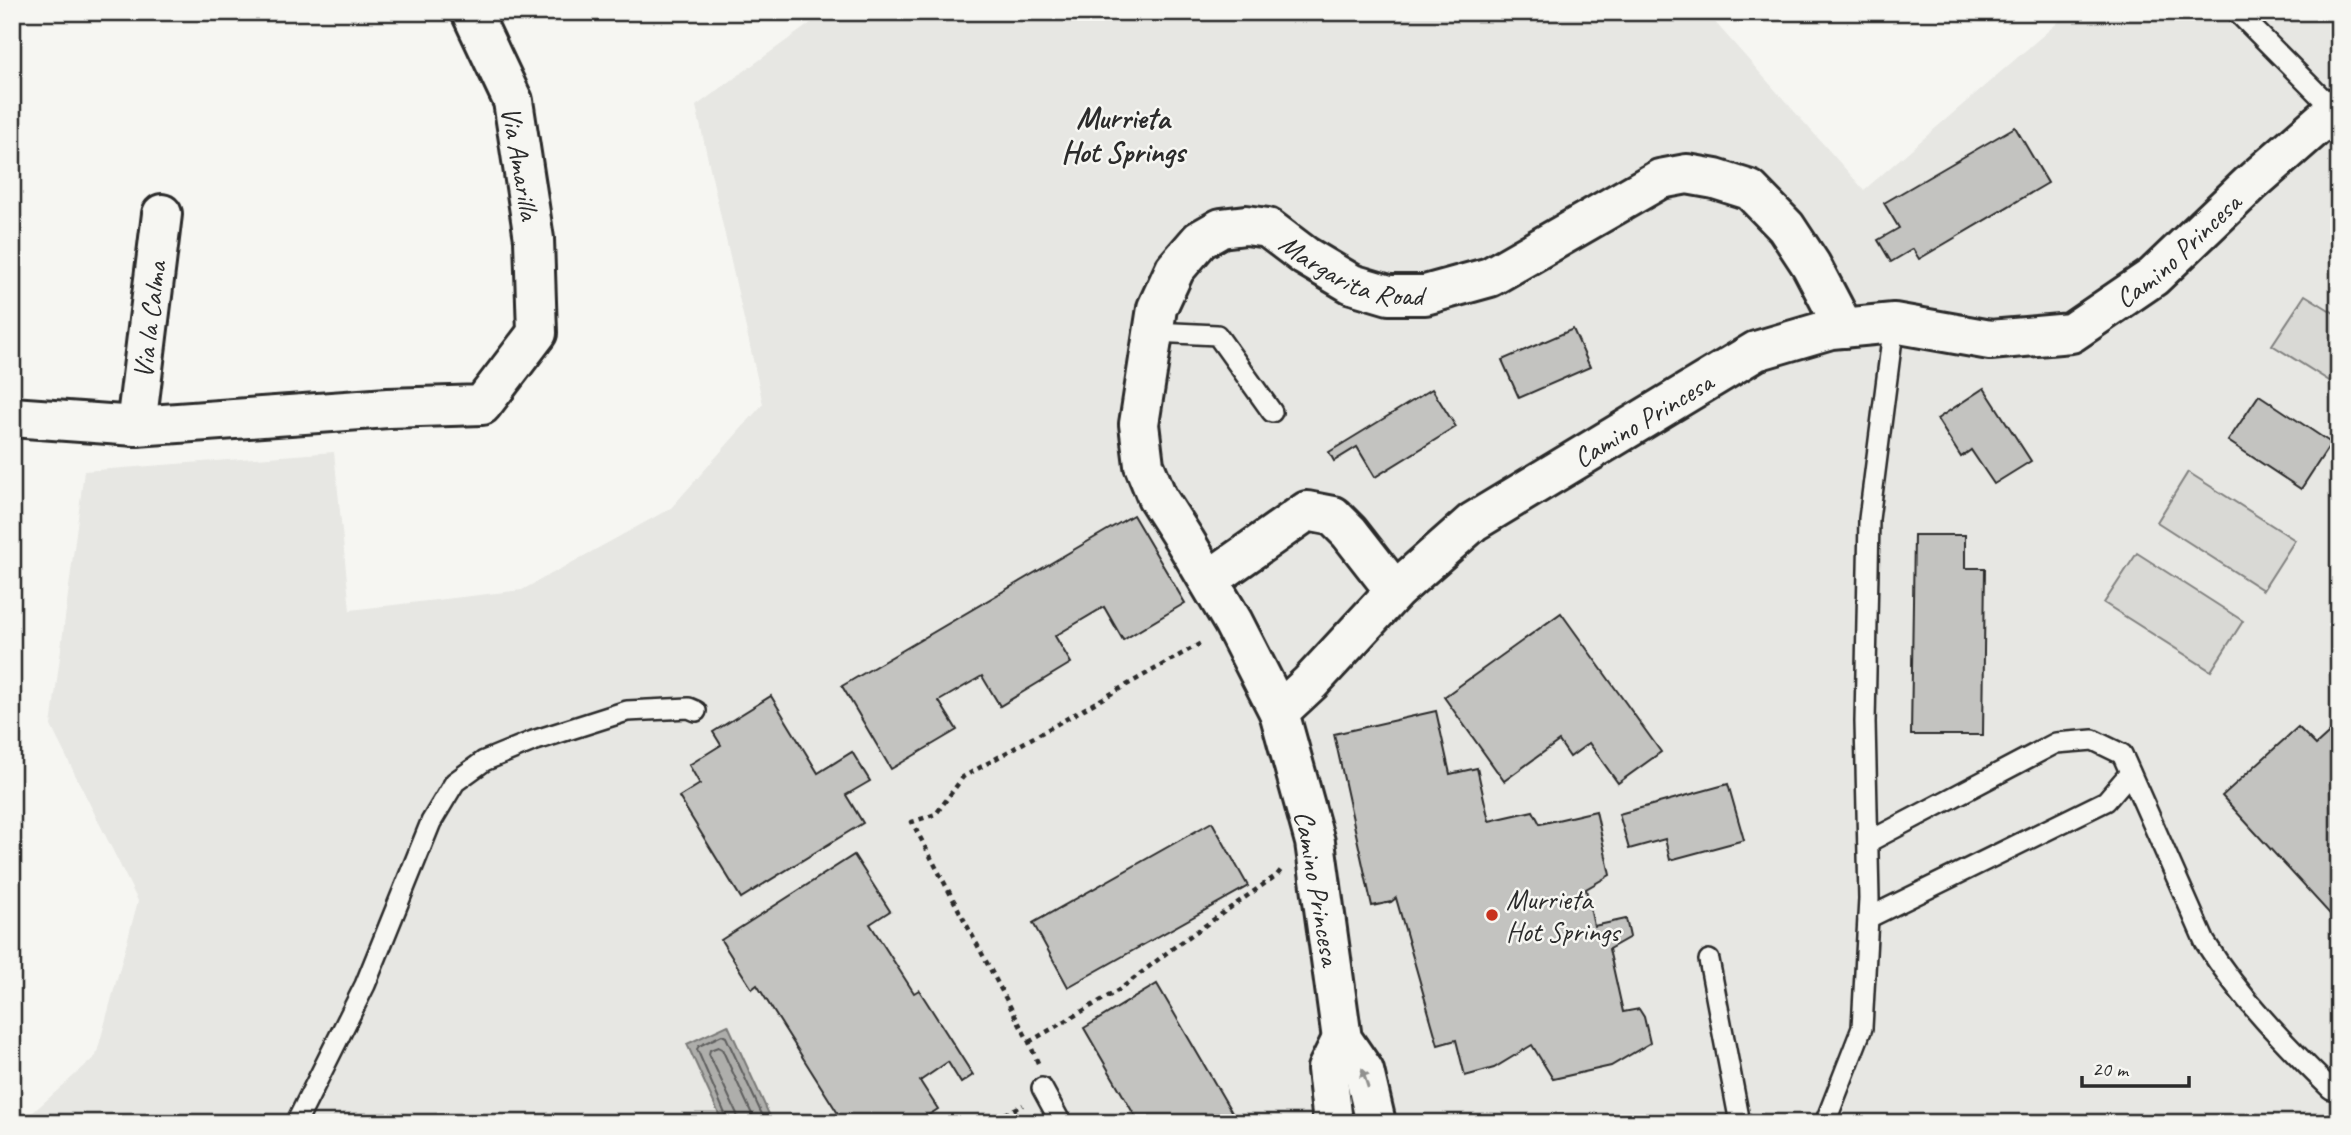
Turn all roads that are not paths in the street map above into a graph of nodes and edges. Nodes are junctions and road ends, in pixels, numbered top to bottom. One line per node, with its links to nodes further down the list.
1 (471, 12): 10 (street, Via Amarilla)
2 (2237, 12): 3 (lane)
3 (2336, 108): 5 (street, Camino Princesa)
4 (163, 214): 10 (street, Via la Calma)
5 (1894, 323): 6 (street, Camino Princesa); 16 (lane)
6 (1844, 328): 7 (street, Margarita Road); 12 (street, Camino Princesa)
7 (1154, 332): 8 (lane); 11 (street, Margarita Road)
8 (1272, 412)
9 (12, 417): 10 (street, Via Amarilla)
10 (136, 426)
11 (1209, 580): 12 (street); 14 (street, Margarita Road)
12 (1395, 591): 14 (street, Camino Princesa)
13 (696, 711): 22 (lane)
14 (1279, 712): 19 (street, Camino Princesa)
15 (2130, 774): 16 (lane); 17 (lane); 21 (lane)
16 (1868, 842): 17 (lane)
17 (1868, 918): 27 (lane)
18 (1709, 960): 26 (lane)
19 (1342, 1039): 24 (street); 25 (street, Camino Princesa, one-way to 19)
20 (1042, 1088): 23 (lane)
21 (2339, 1090)
22 (296, 1123)
23 (1060, 1123)
24 (1334, 1123)
25 (1376, 1123)
26 (1740, 1123)
27 (1825, 1123)

